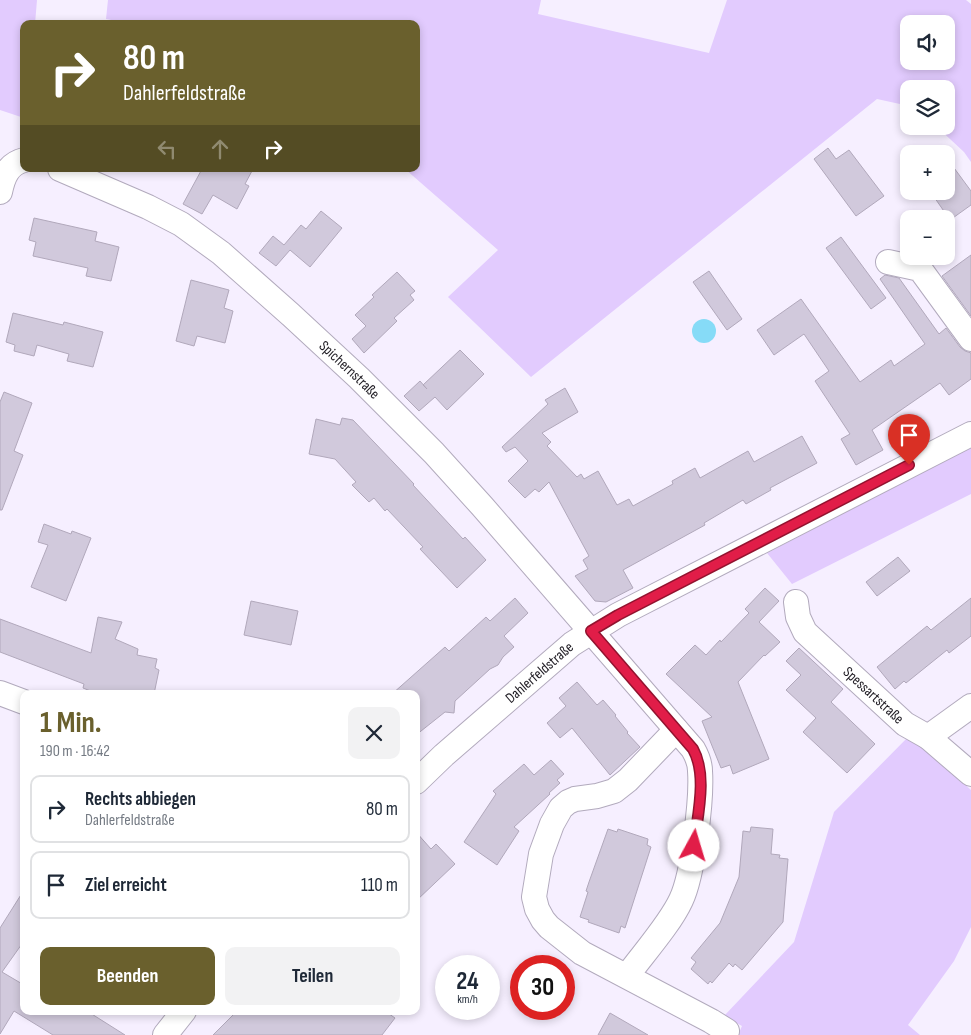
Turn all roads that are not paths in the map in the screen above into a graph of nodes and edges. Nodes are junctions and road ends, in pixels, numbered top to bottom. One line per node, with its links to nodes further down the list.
1 (20, 161): 3 (street)
2 (67, 172): 8 (street, Spichernstraße)
3 (0, 192)
4 (888, 262): 5 (street)
5 (971, 339)
6 (971, 434): 8 (street, Dahlerfeldstraße)
7 (796, 602): 13 (street, Spessartstraße)
8 (591, 631): 12 (street, Spichernstraße); 15 (street, Dahlerfeldstraße)
9 (0, 693): 10 (street)
10 (20, 700)
11 (971, 706): 13 (street)
12 (676, 730): 16 (street, Spichernstraße); 16 (street)
13 (928, 737): 14 (street, Spessartstraße)
14 (971, 774)
15 (420, 778)
16 (627, 976): 18 (street)
17 (181, 1015): 19 (street)
18 (727, 1031)
19 (165, 1035)

